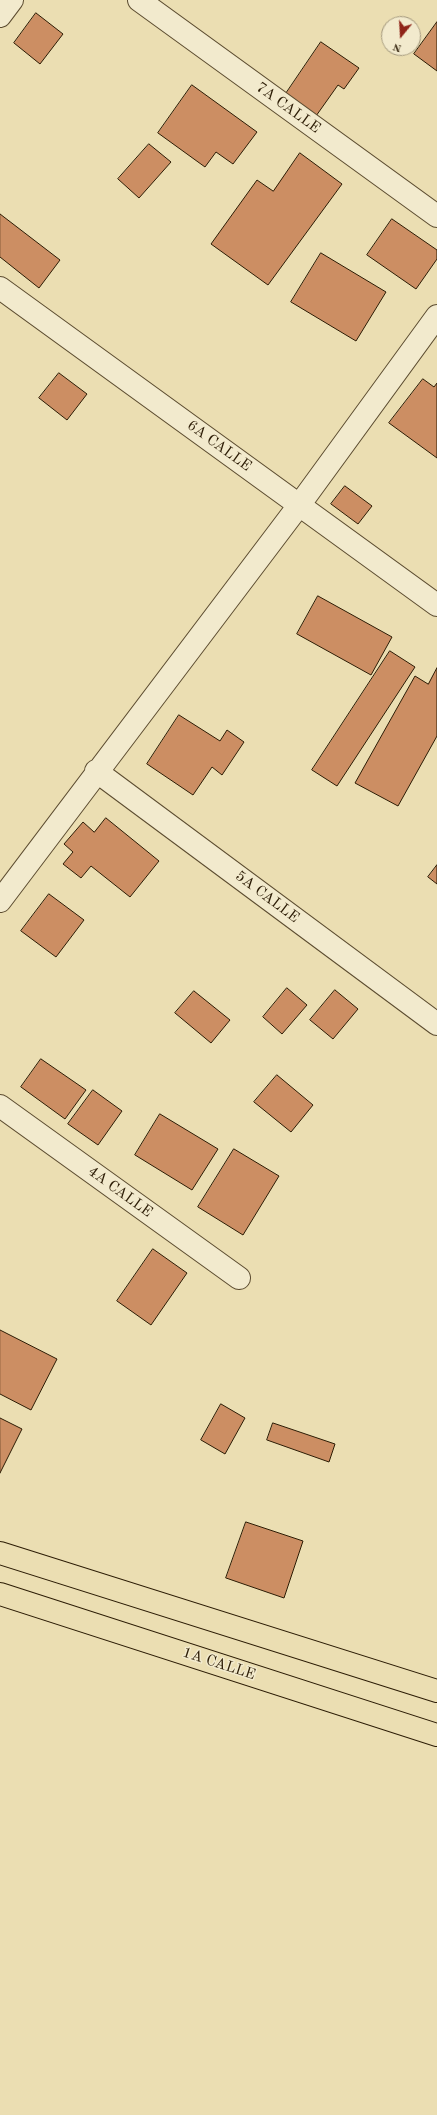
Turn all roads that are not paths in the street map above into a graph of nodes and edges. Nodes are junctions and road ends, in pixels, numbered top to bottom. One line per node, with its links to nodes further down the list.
1 (12, 0): 3 (street)
2 (139, 0): 4 (street, 7A CALLE)
3 (0, 16)
4 (437, 216)
5 (0, 288): 7 (street, 6A CALLE)
6 (437, 316): 7 (street)
7 (300, 504): 8 (street, 6A CALLE); 9 (street)
8 (437, 605)
9 (96, 771): 10 (street); 11 (street, 5A CALLE)
10 (0, 901)
11 (437, 1024)
12 (0, 1106): 13 (street, 4A CALLE)
13 (239, 1278)
14 (0, 1553): 16 (main road)
15 (0, 1594): 17 (main road, 1A CALLE)
16 (437, 1691)
17 (437, 1735)

